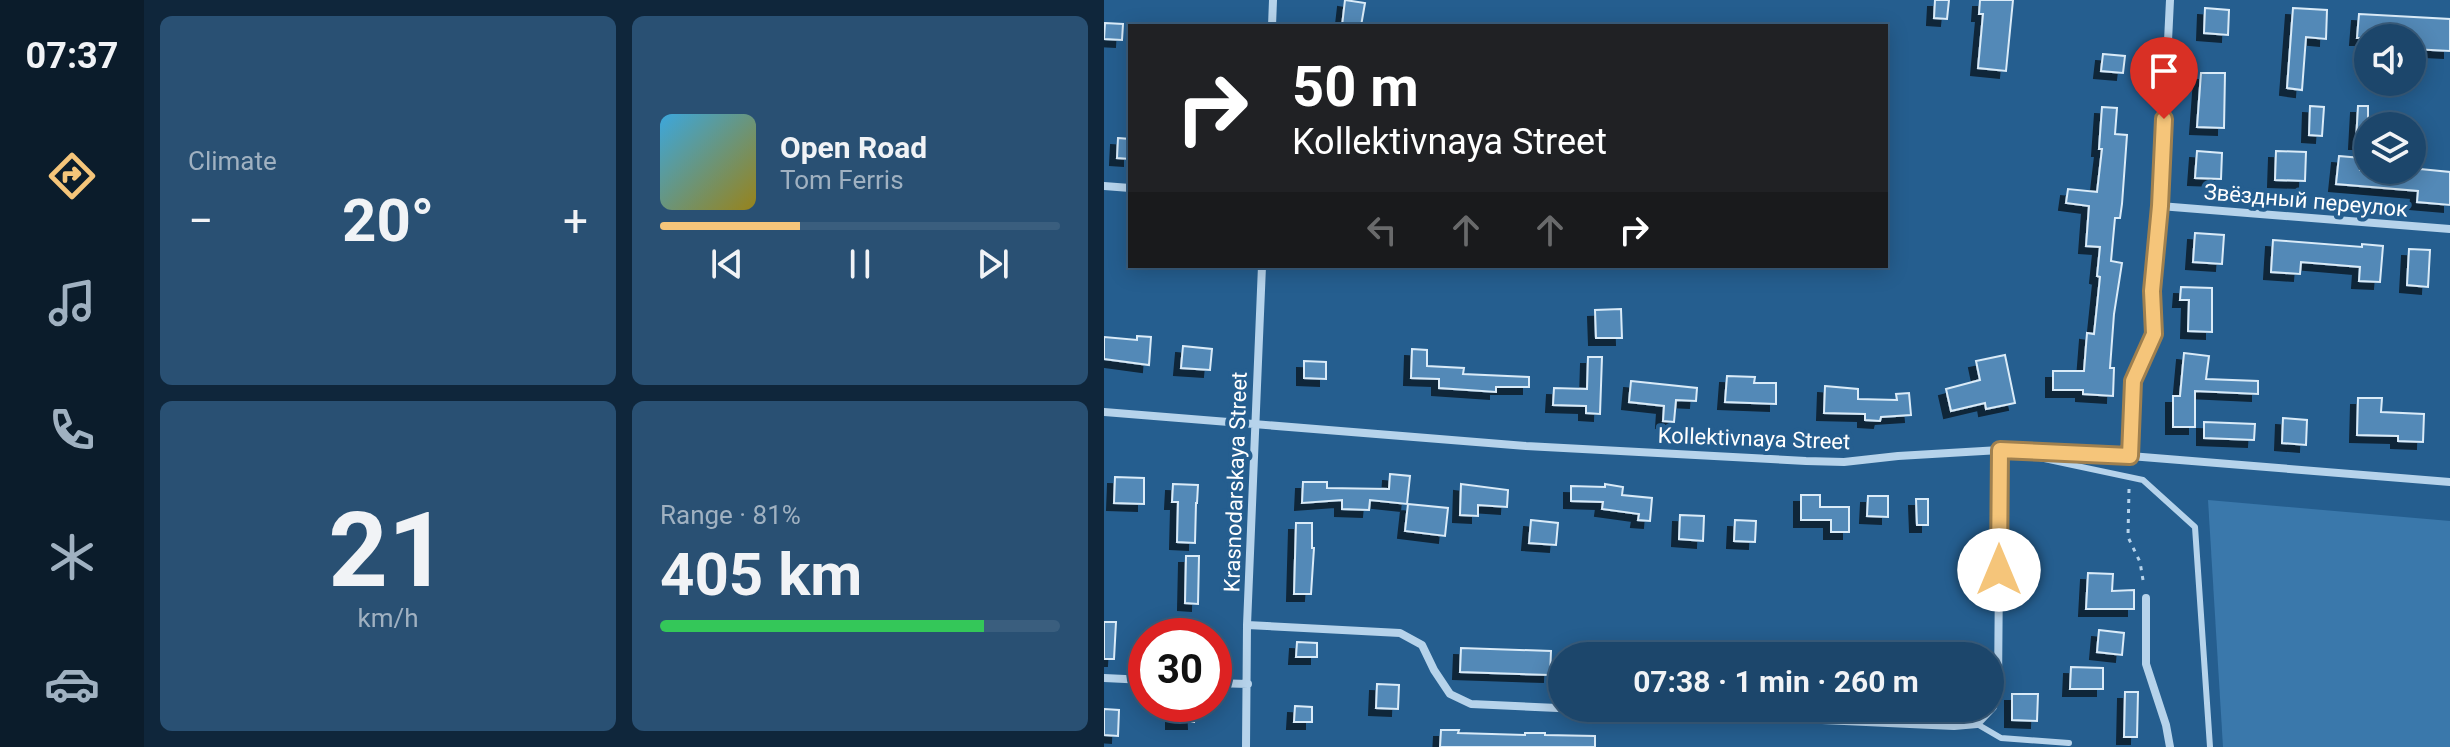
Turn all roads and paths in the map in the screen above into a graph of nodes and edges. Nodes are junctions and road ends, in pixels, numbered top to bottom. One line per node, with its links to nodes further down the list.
1 (1273, 0): 3 (street)
2 (2170, 0): 6 (street)
3 (1272, 24)
4 (1104, 186): 5 (street)
5 (1128, 188)
6 (2160, 206): 7 (street, Звёздный переулок); 12 (street)
7 (2450, 229)
8 (1262, 268): 10 (street, Krasnodarskaya Street)
9 (1104, 412): 10 (street, Kollektivnaya Street)
10 (1255, 424): 11 (street, Kollektivnaya Street); 16 (street, Krasnodarskaya Street)
11 (2000, 450): 12 (street, Kollektivnaya Street); 13 (lane); 21 (street)
12 (2130, 456): 14 (street, Kollektivnaya Street)
13 (2130, 477): 15 (path); 25 (lane)
14 (2450, 482)
15 (2146, 598): 24 (street)
16 (1247, 625): 20 (street, Krasnodarskaya Street); 21 (street)
17 (1104, 678): 18 (street)
18 (1128, 679)
19 (1232, 684): 20 (street)
20 (1248, 684): 23 (street, Krasnodarskaya Street)
21 (1977, 724): 22 (lane)
22 (2069, 743)
23 (1246, 747)
24 (2170, 747)
25 (2210, 747)

